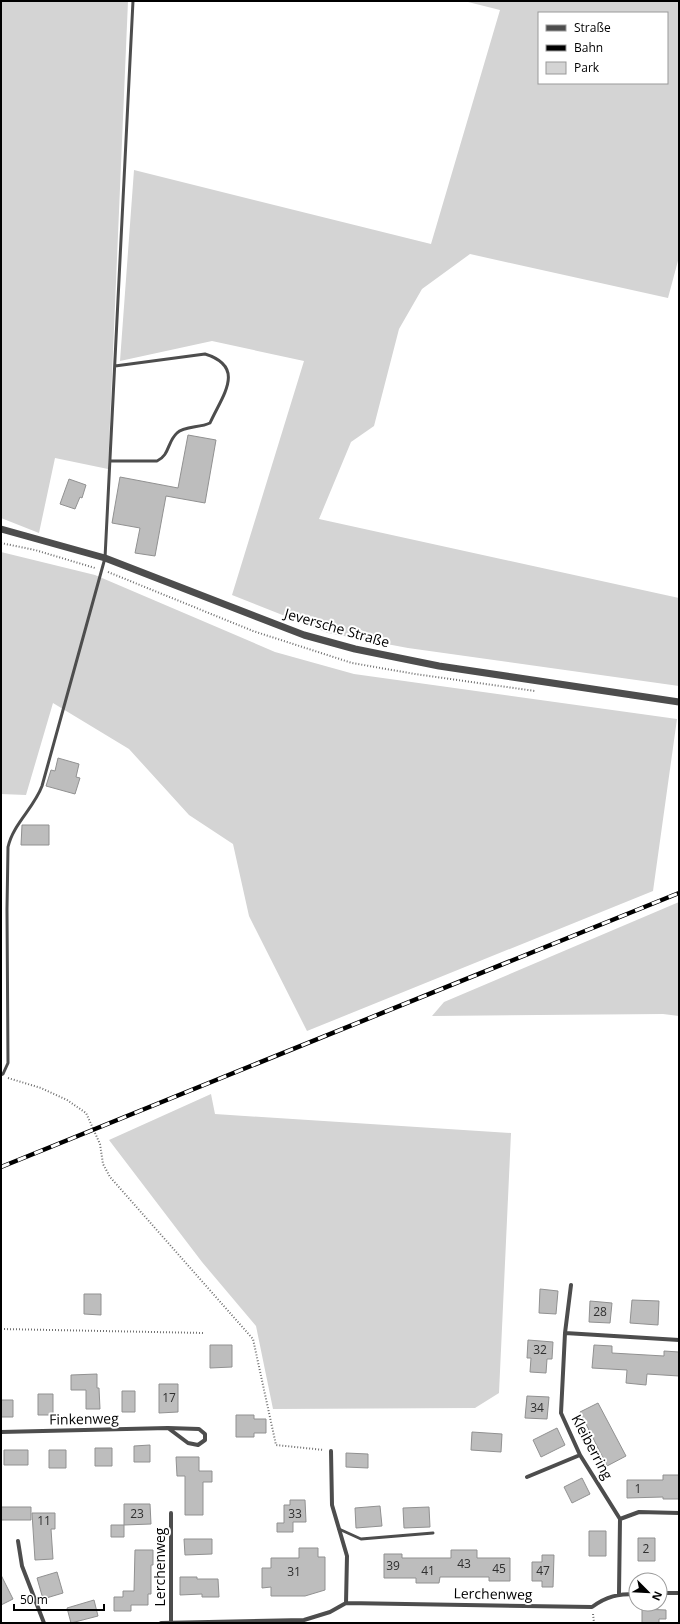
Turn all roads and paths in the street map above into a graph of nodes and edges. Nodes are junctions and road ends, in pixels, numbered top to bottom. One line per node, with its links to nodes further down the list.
1 (133, 1): 2 (lane)
2 (115, 366): 3 (lane); 3 (lane)
3 (110, 461): 5 (lane)
4 (1, 529): 5 (street, Jeversche Straße)
5 (105, 558): 6 (street, Jeversche Straße); 7 (lane)
6 (679, 702)
7 (1, 1075)
8 (7, 1078): 16 (path)
9 (571, 1285): 12 (street, Kleiberring)
10 (1, 1329): 11 (path)
11 (204, 1333)
12 (565, 1333): 13 (street); 17 (street, Kleiberring)
13 (679, 1340)
14 (168, 1428): 14 (street, Finkenweg); 15 (street, Finkenweg)
15 (1, 1432)
16 (331, 1451): 22 (street)
17 (580, 1455): 18 (street); 21 (street, Kleiberring)
18 (527, 1477)
19 (171, 1513): 30 (street, Lerchenweg)
20 (679, 1513): 21 (street)
21 (620, 1519): 27 (street)
22 (339, 1529): 23 (lane); 29 (street)
23 (433, 1533)
24 (18, 1541): 31 (street)
25 (668, 1593): 26 (street)
26 (679, 1593)
27 (618, 1594): 28 (street, Lerchenweg); 29 (street, Lerchenweg)
28 (628, 1594)
29 (346, 1603): 30 (street, Lerchenweg)
30 (171, 1622): 32 (street, Lerchenweg)
31 (44, 1623)
32 (160, 1623)

